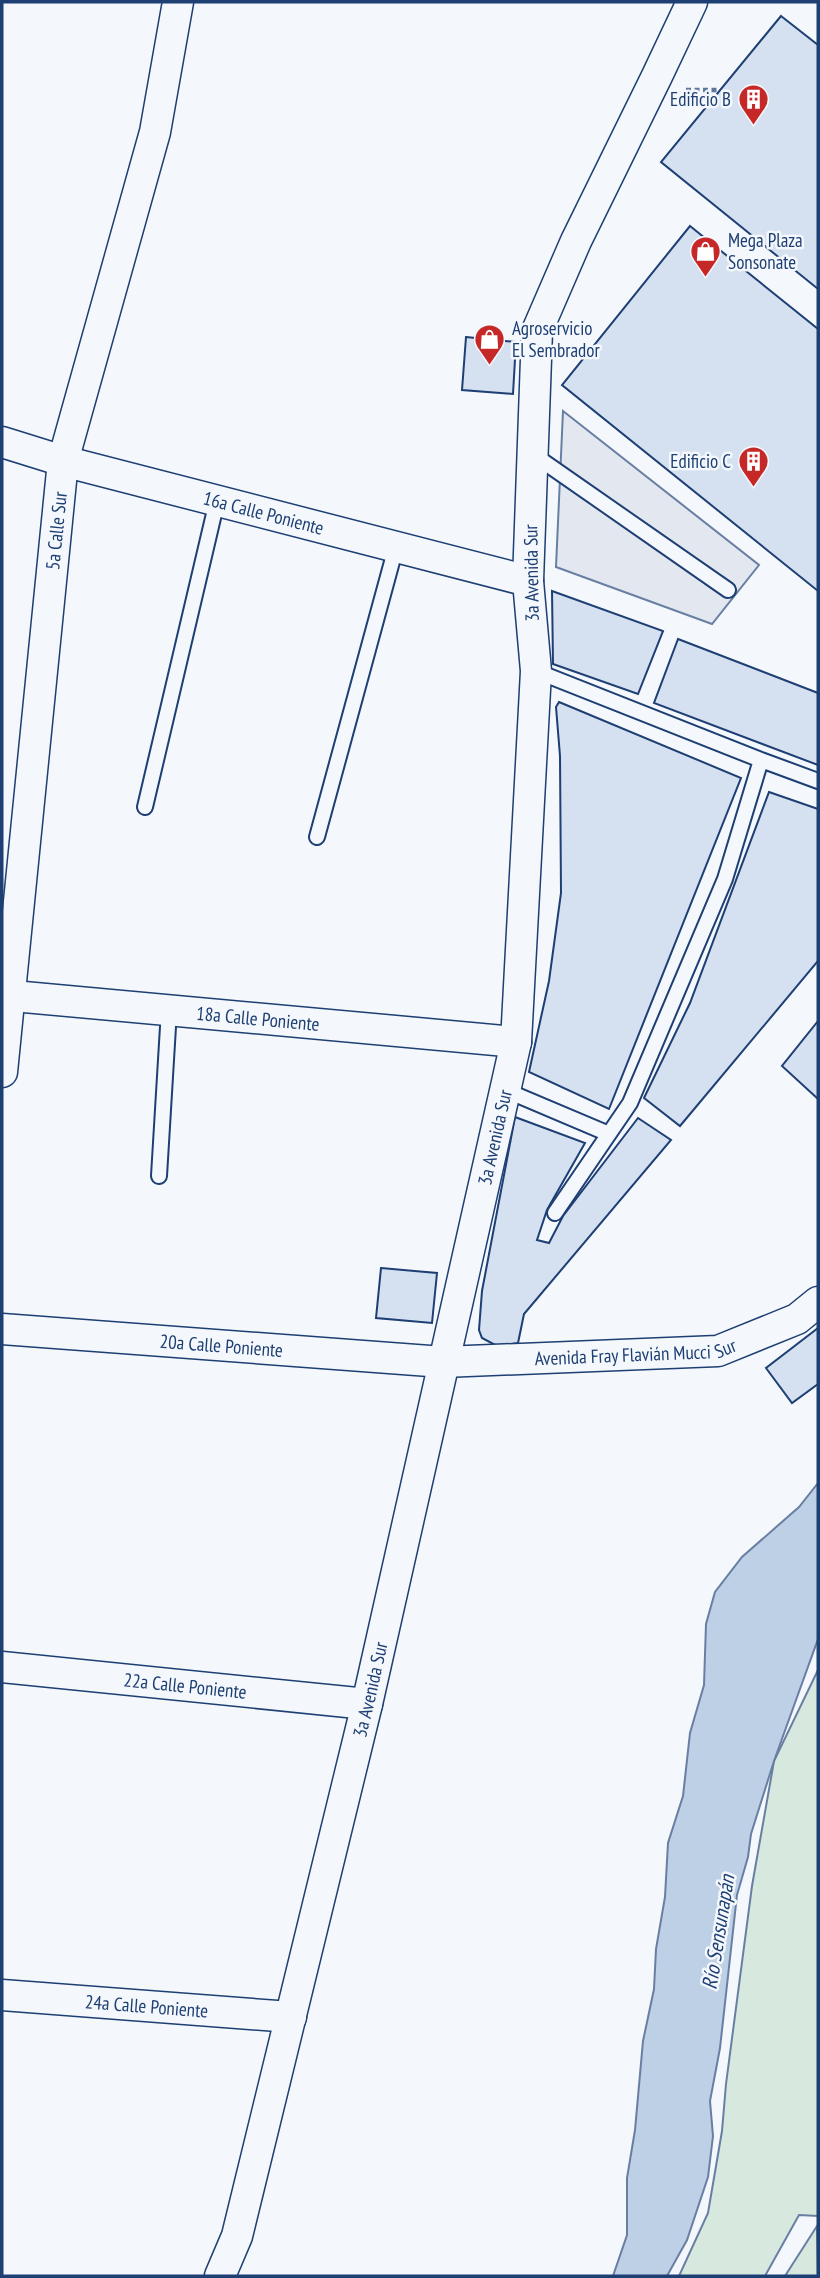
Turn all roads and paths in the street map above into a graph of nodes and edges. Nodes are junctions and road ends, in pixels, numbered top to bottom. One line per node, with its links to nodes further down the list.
1 (178, 2): 5 (street, 5a Calle Sur)
2 (692, 2): 4 (street, 3a Avenida Sur)
3 (2, 442): 5 (street, 16a Calle Poniente)
4 (532, 454): 8 (street, 3a Avenida Sur); 9 (lane)
5 (63, 461): 6 (street, 16a Calle Poniente); 15 (street, 5a Calle Sur)
6 (217, 501): 7 (street, 16a Calle Poniente); 13 (lane)
7 (396, 547): 8 (street, 16a Calle Poniente); 14 (lane)
8 (528, 581): 10 (street, 3a Avenida Sur)
9 (727, 590)
10 (536, 671): 11 (lane); 17 (street, 3a Avenida Sur)
11 (761, 760): 12 (lane); 20 (lane)
12 (818, 781)
13 (145, 807)
14 (317, 837)
15 (6, 995): 16 (street, 18a Calle Poniente); 18 (street, 5a Calle Sur)
16 (169, 1010): 17 (street, 18a Calle Poniente); 21 (lane)
17 (516, 1042): 19 (street, 3a Avenida Sur)
18 (2, 1072)
19 (505, 1090): 20 (lane); 25 (street, 3a Avenida Sur)
20 (609, 1134): 22 (lane)
21 (159, 1176)
22 (555, 1213)
23 (818, 1302): 25 (street, Avenida Fray Flavián Mucci Sur)
24 (2, 1329): 25 (street, 20a Calle Poniente)
25 (443, 1362): 27 (street, 3a Avenida Sur)
26 (2, 1667): 27 (street, 22a Calle Poniente)
27 (367, 1704): 29 (street, 3a Avenida Sur)
28 (2, 1995): 29 (street, 24a Calle Poniente)
29 (291, 2017): 30 (street, 3a Avenida Sur)
30 (220, 2276)

